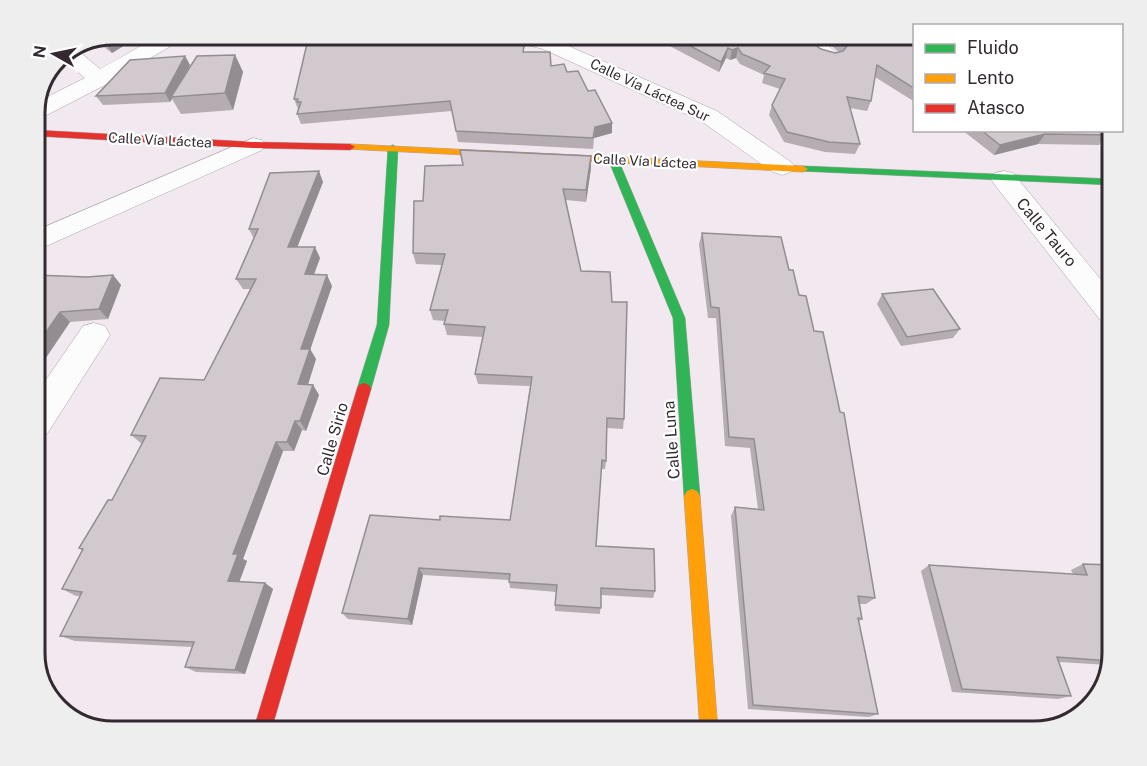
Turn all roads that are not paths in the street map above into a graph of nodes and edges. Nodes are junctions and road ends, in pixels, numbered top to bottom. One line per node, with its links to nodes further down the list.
1 (158, 45): 6 (street)
2 (550, 45): 12 (street, Calle Vía Láctea Sur)
3 (815, 45): 4 (street)
4 (831, 56)
5 (84, 66): 6 (street)
6 (99, 79): 7 (street)
7 (45, 107)
8 (45, 134): 9 (street, Calle Vía Láctea)
9 (253, 145): 10 (street, Calle Vía Láctea); 15 (street)
10 (393, 148): 11 (street, Calle Vía Láctea); 19 (street, Calle Sirio)
11 (613, 159): 12 (street, Calle Vía Láctea); 20 (street, Calle Luna)
12 (782, 167): 13 (street, Calle Vía Láctea)
13 (1004, 179): 14 (street, Calle Vía Láctea); 16 (street, Calle Tauro)
14 (1102, 182)
15 (45, 238)
16 (1102, 300)
17 (94, 335): 18 (street)
18 (45, 409)
19 (265, 721)
20 (709, 721)

